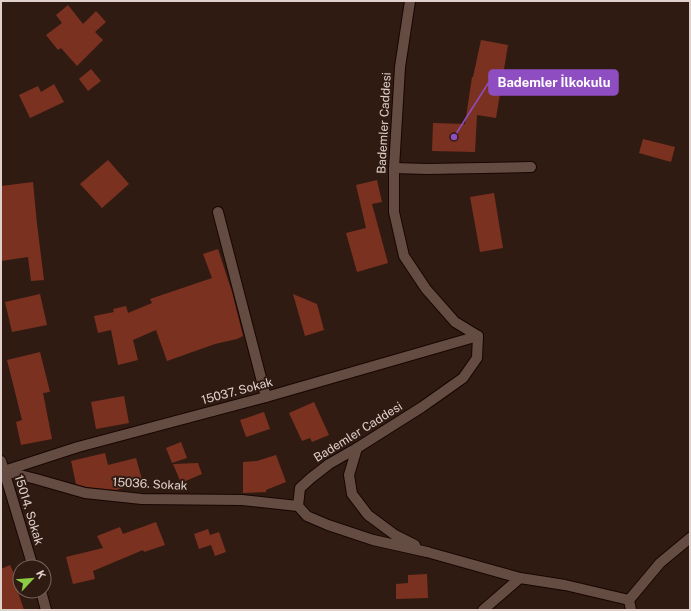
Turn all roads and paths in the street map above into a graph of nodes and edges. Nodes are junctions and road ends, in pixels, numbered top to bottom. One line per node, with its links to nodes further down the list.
1 (410, 1): 3 (street, Bademler Caddesi)
2 (531, 167): 3 (street)
3 (394, 168): 5 (street, Bademler Caddesi)
4 (218, 212): 6 (street)
5 (478, 336): 6 (street, 15037. Sokak); 7 (street, Bademler Caddesi)
6 (266, 397): 9 (street, 15037. Sokak)
7 (357, 448): 10 (street, Bademler Caddesi); 12 (street)
8 (1, 461): 9 (street, 15014. Sokak)
9 (4, 471): 10 (street, 15036. Sokak); 13 (street, 15014. Sokak)
10 (298, 506): 12 (street)
11 (690, 538): 16 (street)
12 (427, 552): 14 (street)
13 (31, 559)
14 (520, 578): 16 (street); 18 (street)
15 (43, 599): 17 (street)
16 (629, 600): 19 (street)
17 (46, 610)
18 (483, 610)
19 (631, 610)

